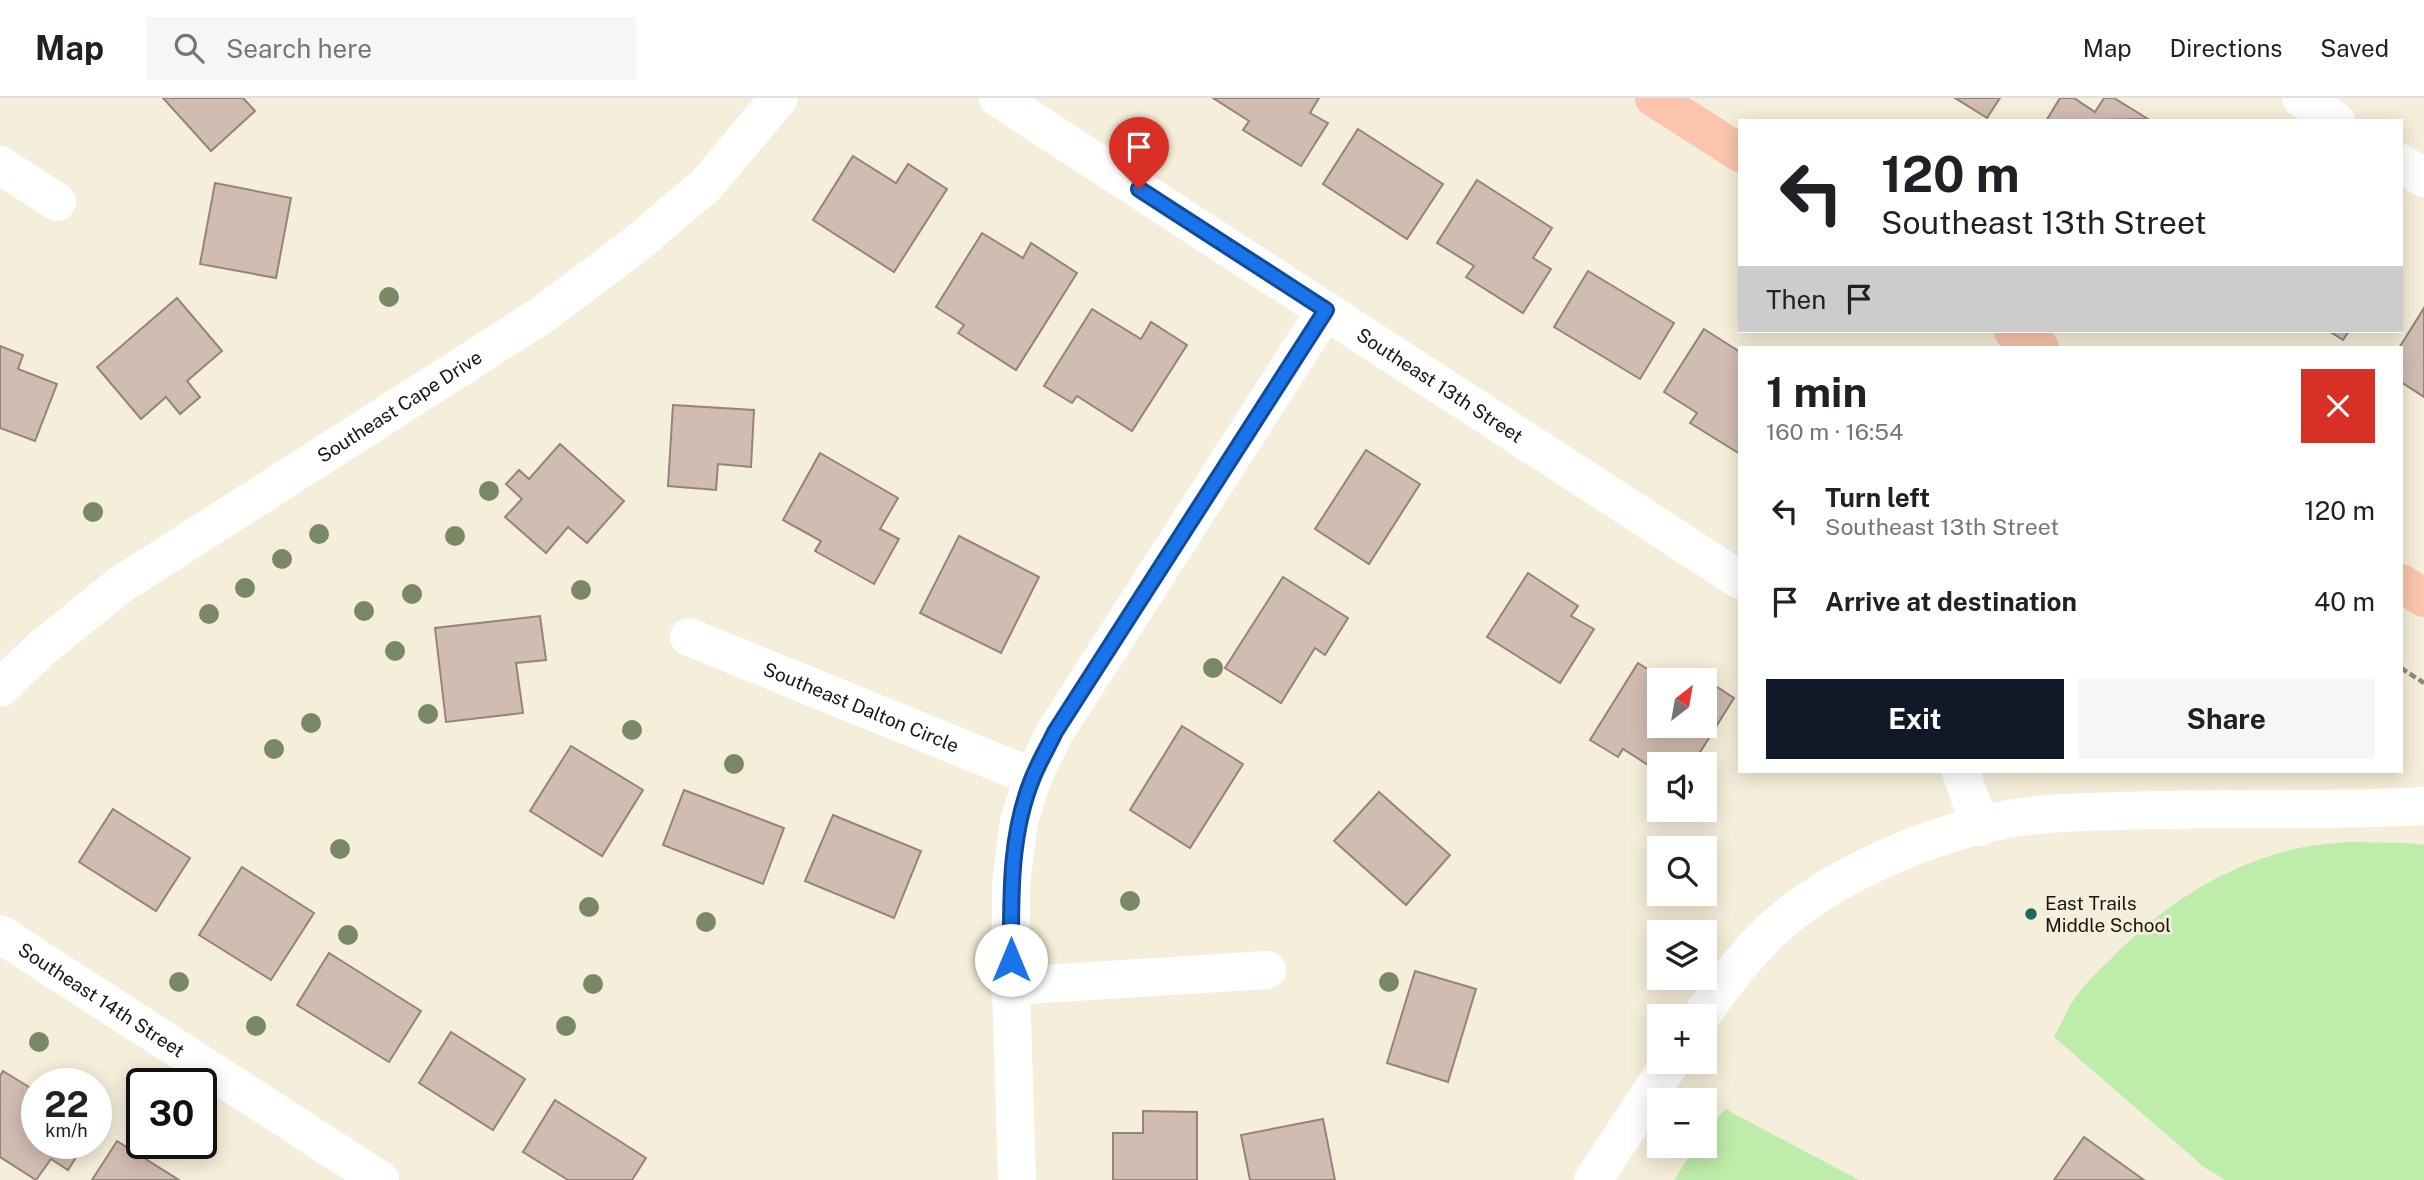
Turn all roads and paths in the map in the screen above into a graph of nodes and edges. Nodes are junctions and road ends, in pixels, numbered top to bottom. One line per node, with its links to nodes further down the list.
1 (779, 98): 20 (street, Southeast Cape Drive)
2 (998, 98): 11 (street, Southeast 13th Street)
3 (1654, 98): 6 (main road)
4 (2301, 98): 5 (street)
5 (2333, 119)
6 (1738, 152)
7 (2403, 164): 9 (street)
8 (0, 166): 10 (street)
9 (2424, 178)
10 (57, 202)
11 (1326, 310): 14 (street, Southeast 13th Street); 22 (street)
12 (2016, 333): 13 (main road)
13 (2037, 346)
14 (1738, 579)
15 (2403, 584): 16 (main road)
16 (2424, 598)
17 (689, 638): 22 (street, Southeast Dalton Circle)
18 (2403, 669): 19 (path)
19 (2424, 683)
20 (0, 688)
21 (1961, 773): 24 (street)
22 (1033, 777): 27 (street)
23 (2424, 806): 24 (street)
24 (1980, 827): 28 (street)
25 (0, 934): 30 (street, Southeast 14th Street)
26 (1267, 970): 27 (street)
27 (1011, 986): 31 (street)
28 (1711, 1004)
29 (1663, 1074): 32 (street)
30 (380, 1180)
31 (1017, 1180)
32 (1593, 1180)

